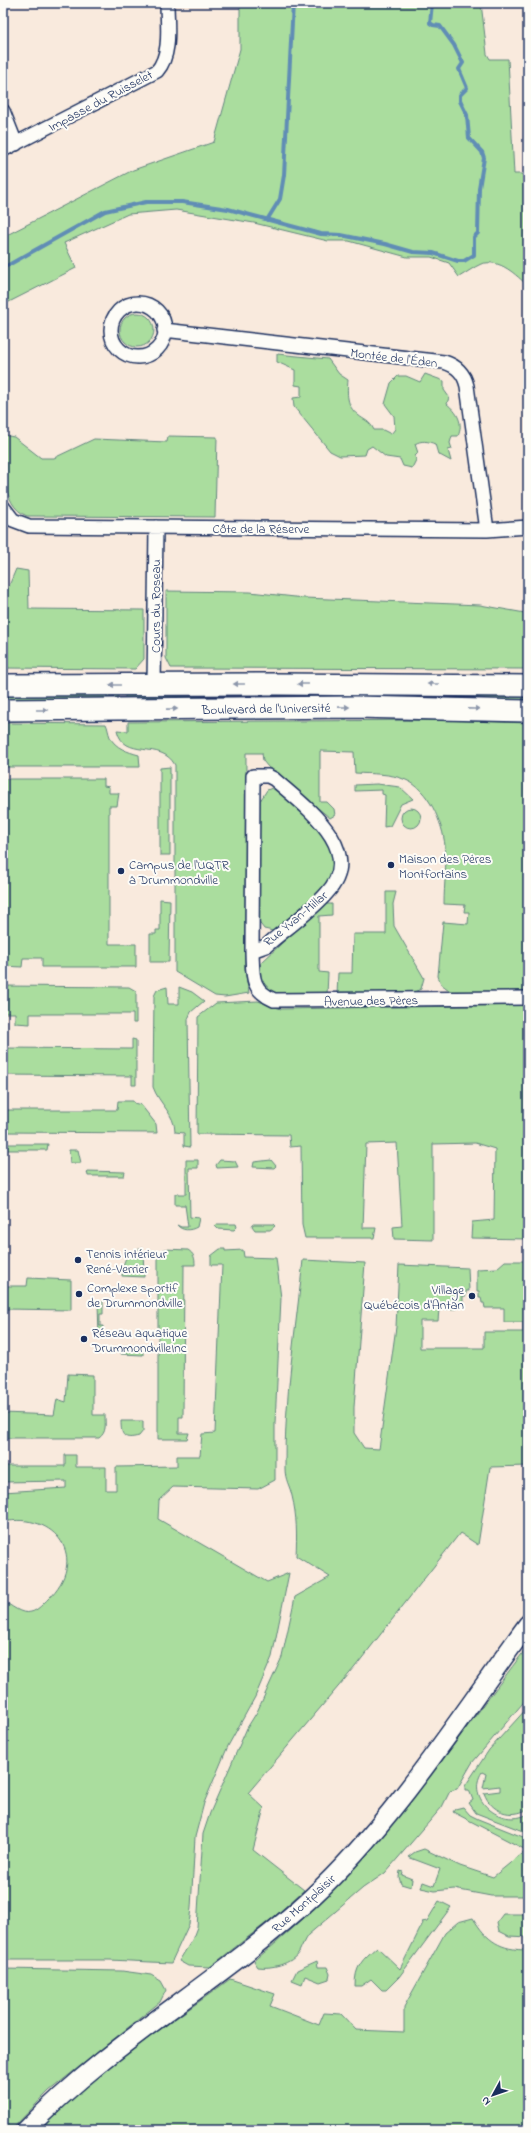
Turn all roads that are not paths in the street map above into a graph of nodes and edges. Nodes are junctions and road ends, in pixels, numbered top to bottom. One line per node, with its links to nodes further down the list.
1 (167, 3): 3 (street, Impasse du Ruisselet)
2 (3, 111): 3 (street)
3 (16, 144): 4 (street, Impasse du Ruisselet)
4 (3, 150)
5 (164, 330): 5 (street); 9 (street, Montée de l'Éden)
6 (3, 507): 7 (street, Côte de la Réserve)
7 (156, 527): 9 (street, Côte de la Réserve); 11 (street, Cours du Roseau)
8 (528, 527): 9 (street, Côte de la Réserve)
9 (487, 530)
10 (3, 685): 11 (main road, Boulevard de l'Université, one-way to 10)
11 (154, 685): 12 (main road, Boulevard de l'Université, one-way to 11)
12 (528, 686)
13 (3, 710): 14 (main road, Boulevard de l'Université, one-way to 14)
14 (528, 711)
15 (252, 951): 15 (street, Rue Yvan-Millar); 16 (street, Avenue des Pères)
16 (528, 998)
17 (528, 1624): 18 (street, Rue Montplaisir)
18 (26, 2130)

